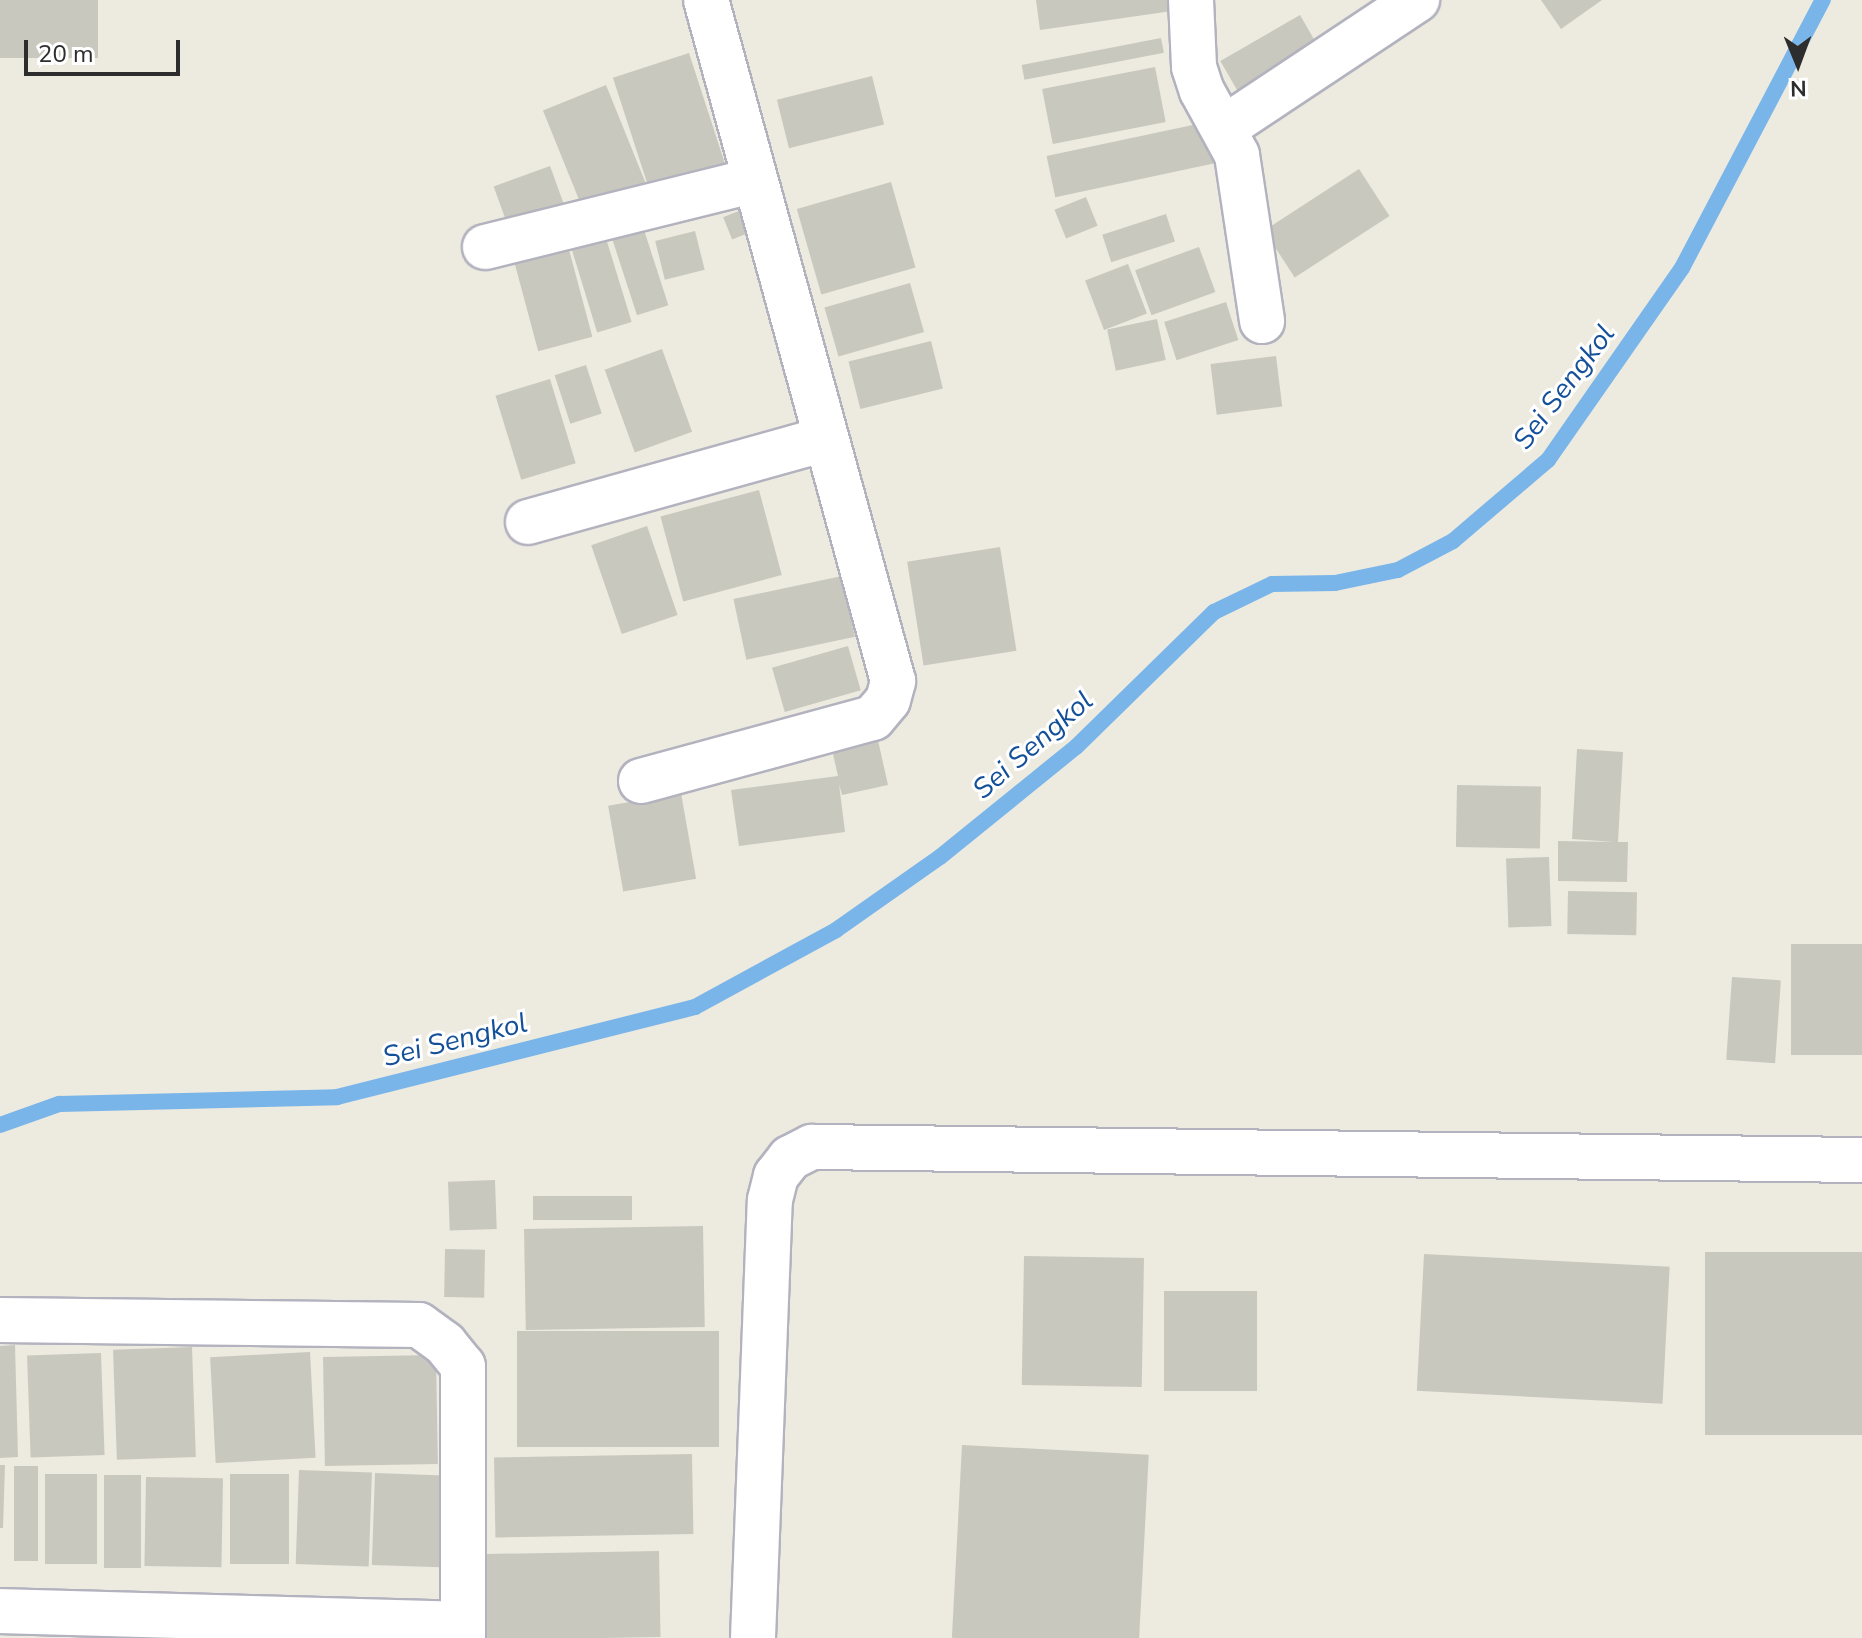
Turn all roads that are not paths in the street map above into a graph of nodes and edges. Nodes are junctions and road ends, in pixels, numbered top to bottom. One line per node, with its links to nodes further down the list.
1 (706, 0): 5 (street)
2 (1191, 0): 4 (street)
3 (1417, 0): 4 (street)
4 (1224, 128): 7 (street)
5 (755, 180): 6 (street); 8 (street)
6 (485, 247)
7 (1262, 321)
8 (826, 439): 9 (street); 10 (street)
9 (528, 522)
10 (641, 781)
11 (1862, 1160): 15 (street)
12 (0, 1320): 14 (street)
13 (0, 1611): 14 (street)
14 (463, 1631)
15 (753, 1638)

